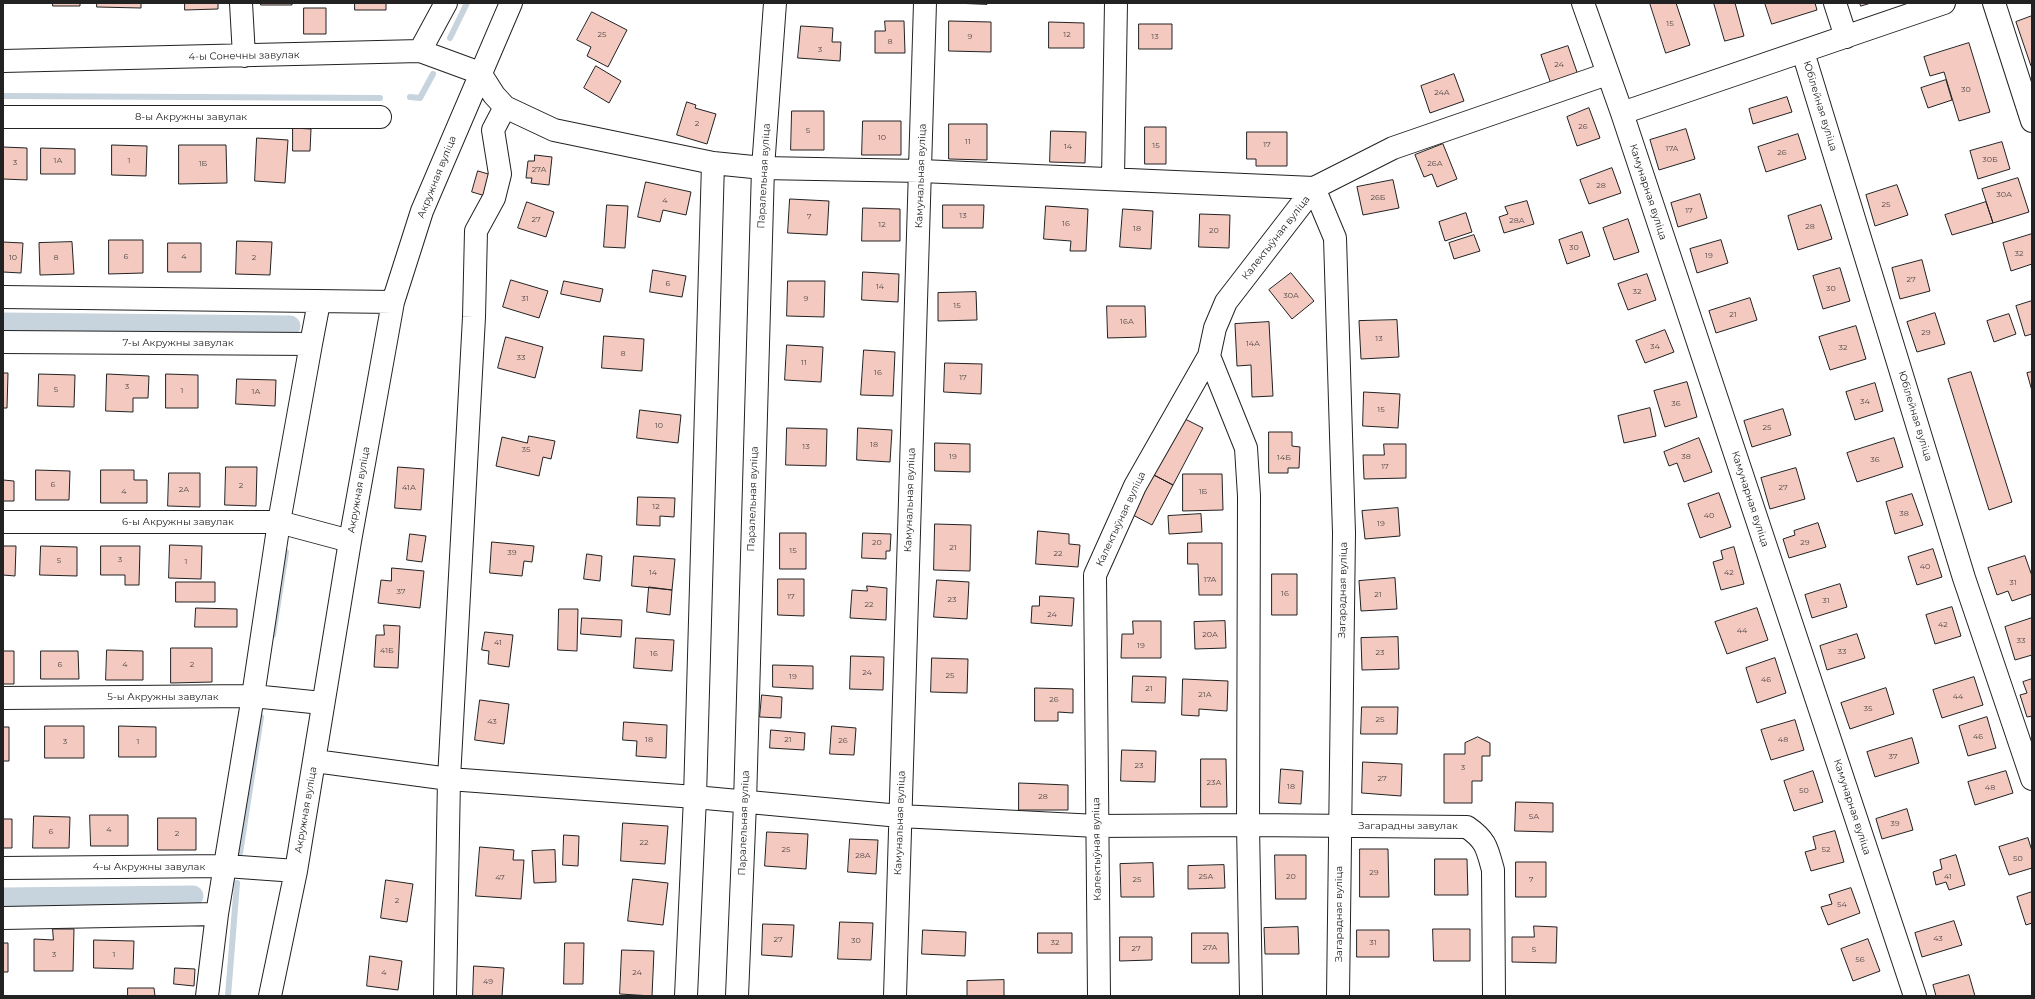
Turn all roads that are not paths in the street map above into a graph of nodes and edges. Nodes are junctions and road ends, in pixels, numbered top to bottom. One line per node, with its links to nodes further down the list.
1 (241, 3): 14 (street)
2 (446, 3): 12 (street)
3 (511, 3): 16 (street, Акружная вуліца)
4 (775, 3): 24 (street, Паралельная вуліца)
5 (925, 3): 25 (street, Камунальная вуліца)
6 (1116, 3): 26 (street)
7 (1582, 3): 17 (street, Камунарная вуліца)
8 (1835, 3): 11 (street)
9 (1944, 3): 11 (street)
10 (1994, 3): 22 (street)
11 (1846, 37): 13 (street)
12 (420, 51): 14 (street, 4-ы Сонечны завулак); 16 (street, 4-ы Сонечны завулак)
13 (1803, 52): 19 (street); 42 (street, Юбілейная вуліца)
14 (244, 56): 15 (street, 4-ы Сонечны завулак)
15 (3, 61)
16 (480, 73): 18 (street); 30 (street, Акружная вуліца)
17 (1607, 74): 19 (street, Камунарная вуліца); 27 (street)
18 (505, 107): 23 (street); 41 (street)
19 (1622, 113): 64 (street, Камунарная вуліца)
20 (3, 117): 21 (street, 8-ы Акружны завулак)
21 (380, 117)
22 (2032, 121)
23 (712, 163): 24 (street); 43 (street)
24 (763, 168): 25 (street); 44 (street, Паралельная вуліца)
25 (921, 171): 26 (street); 45 (street, Камунальная вуліца)
26 (1113, 178): 27 (street)
27 (1314, 188): 33 (street, Калектыўная вуліца); 48 (street, Загарадная вуліца)
28 (3, 298): 29 (street)
29 (319, 302): 30 (street); 32 (street)
30 (393, 302): 36 (street, Акружная вуліца)
31 (3, 342): 32 (street, 7-ы Акружны завулак)
32 (311, 344): 35 (street)
33 (1209, 356): 46 (street); 47 (street, Калектыўная вуліца)
34 (3, 522): 35 (street, 6-ы Акружны завулак)
35 (279, 522): 36 (street, 6-ы Акружны завулак); 37 (street)
36 (350, 541): 39 (street, Акружная вуліца)
37 (253, 696): 38 (street, 5-ы Акружны завулак); 39 (street, 5-ы Акружны завулак); 49 (street)
38 (3, 698)
39 (322, 703): 40 (street, Акружная вуліца)
40 (315, 761): 41 (street, Загарадны завулак); 51 (street, Акружная вуліца)
41 (449, 779): 43 (street, Загарадны завулак); 56 (street)
42 (2032, 779)
43 (695, 798): 44 (street, Загарадны завулак); 57 (street)
44 (745, 803): 45 (street, Загарадны завулак); 58 (street, Паралельная вуліца)
45 (900, 816): 47 (street, Загарадны завулак); 59 (street, Камунальная вуліца)
46 (1248, 825): 47 (street, Загарадны завулак); 48 (street, Загарадны завулак); 61 (street)
47 (1097, 826): 60 (street, Калектыўная вуліца)
48 (1339, 826): 62 (street, Загарадная вуліца); 63 (street, Загарадны завулак)
49 (226, 866): 50 (street, 4-ы Акружны завулак); 51 (street, 4-ы Акружны завулак); 52 (street)
50 (3, 868)
51 (296, 871): 55 (street, Акружная вуліца)
52 (217, 914): 53 (street); 54 (street)
53 (3, 918)
54 (207, 996)
55 (270, 996)
56 (444, 996)
57 (686, 996)
58 (738, 996)
59 (894, 996)
60 (1099, 996)
61 (1251, 996)
62 (1338, 996)
63 (1494, 996)
64 (1915, 996)

